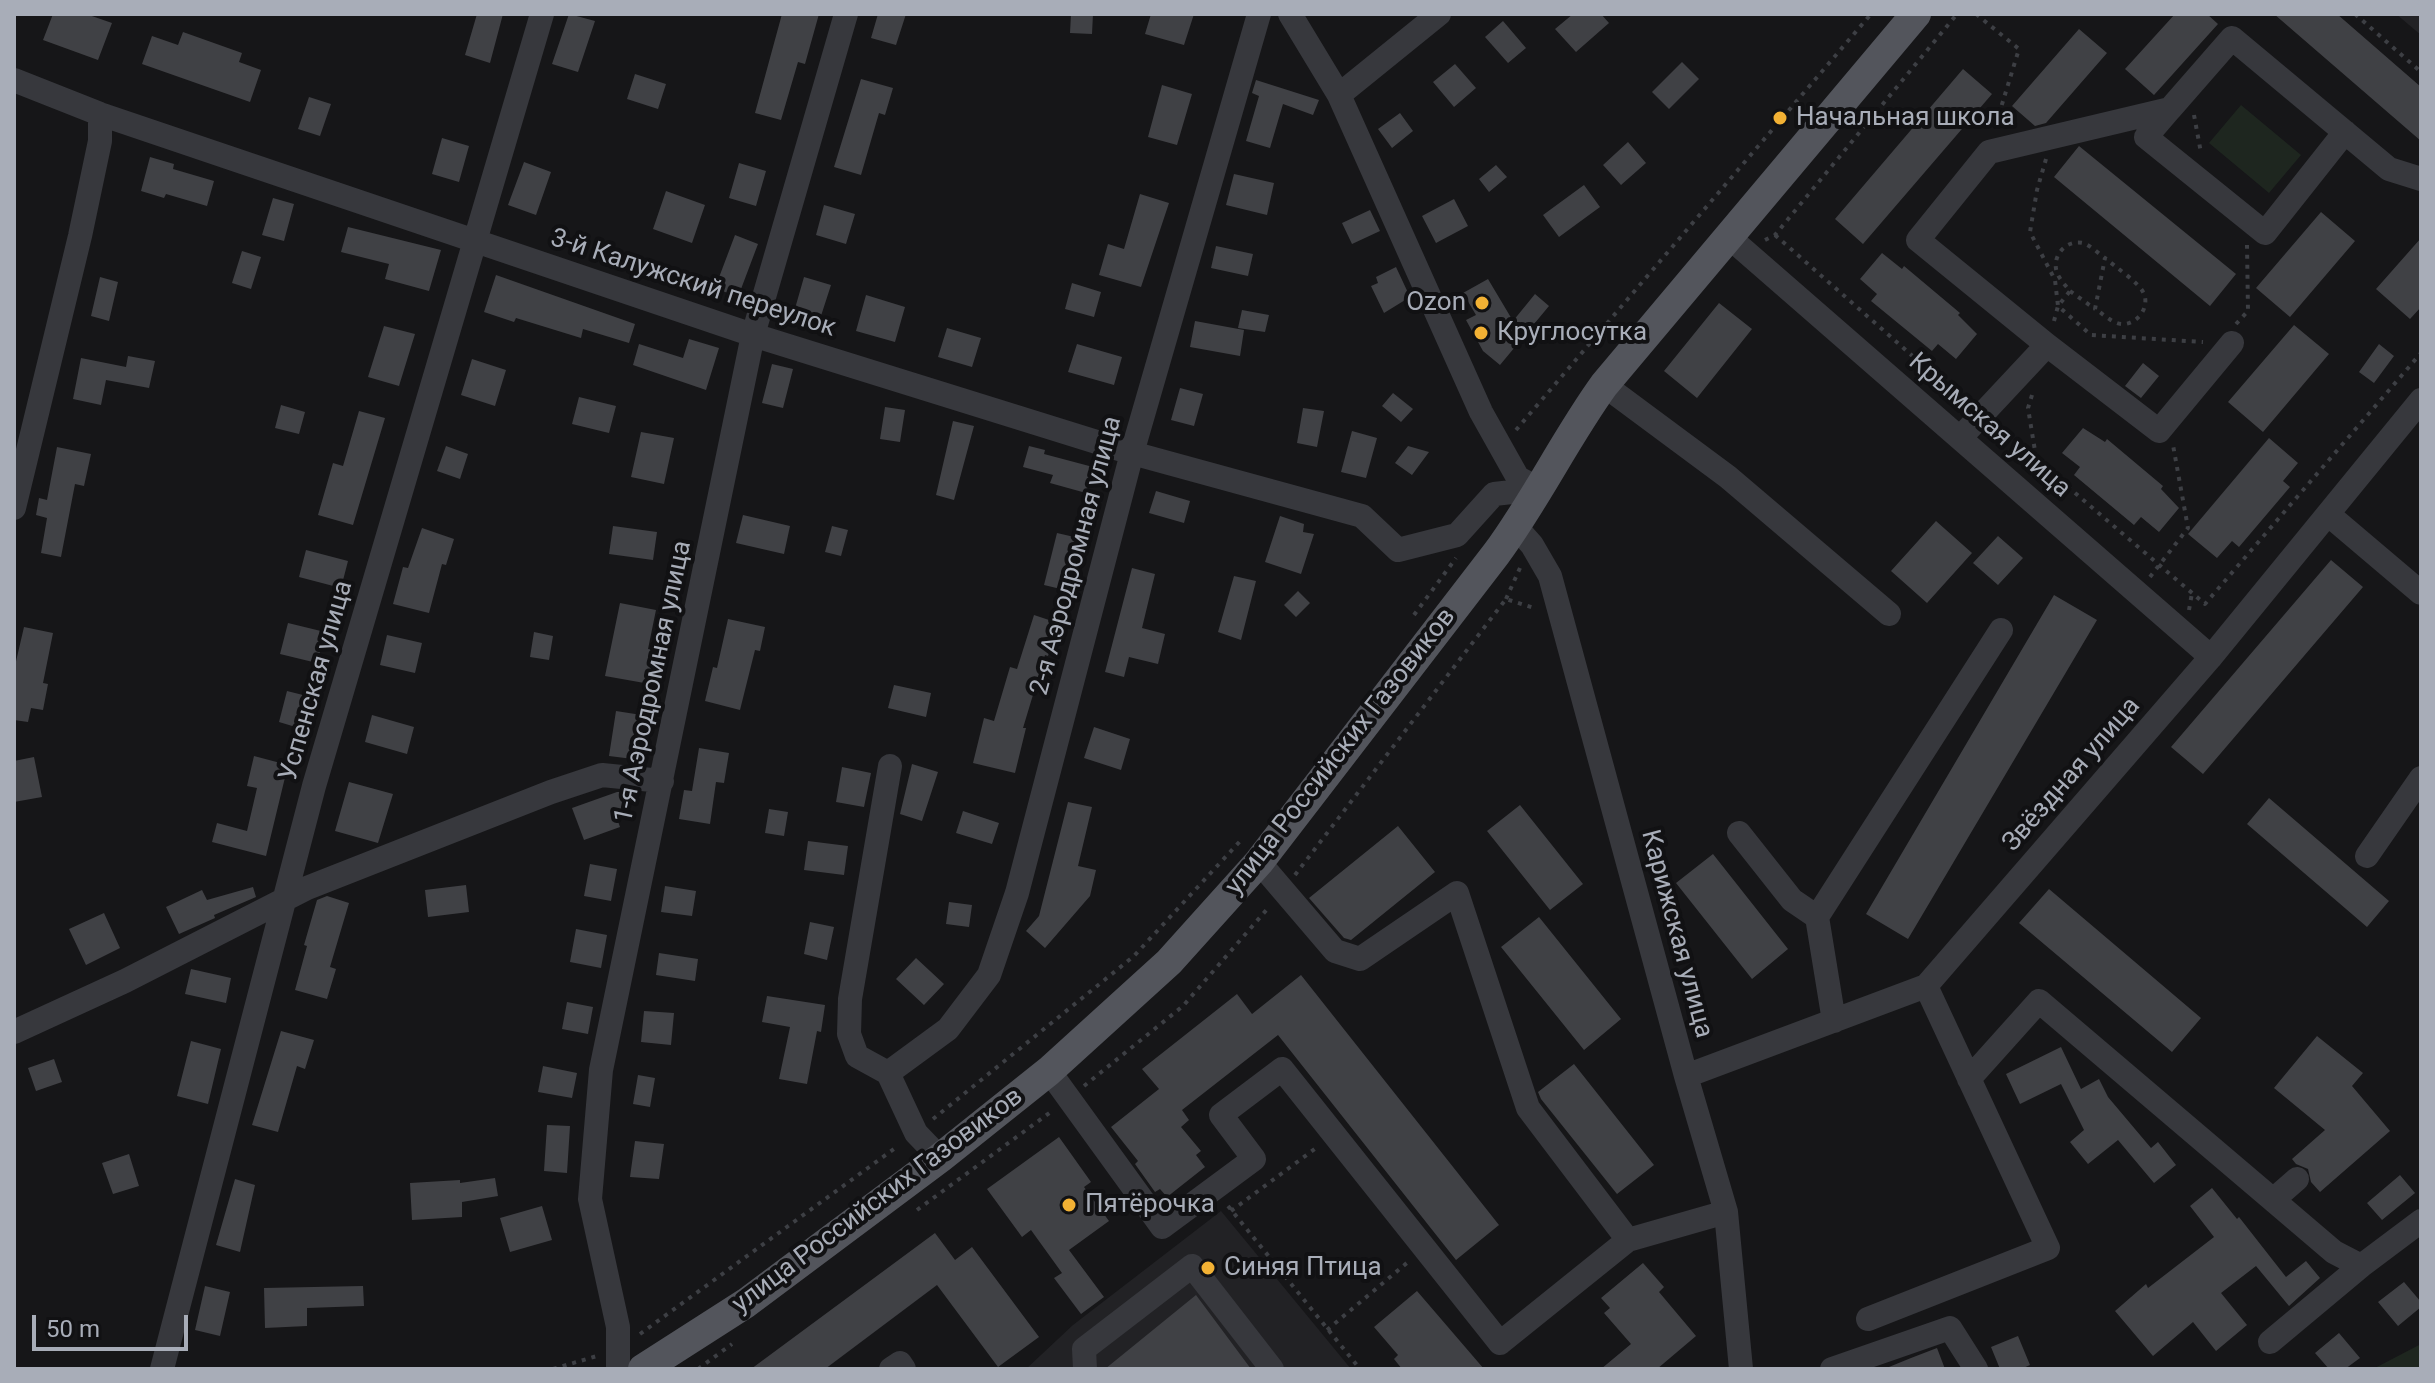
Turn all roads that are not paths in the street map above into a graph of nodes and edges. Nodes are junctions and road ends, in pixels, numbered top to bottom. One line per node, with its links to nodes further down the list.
1 (542, 14): 13 (street, Успенская улица)
2 (846, 14): 15 (street, 1-я Аэродромная улица)
3 (1259, 14): 21 (street, 2-я Аэродромная улица)
4 (1290, 14): 8 (street)
5 (1439, 14): 8 (street)
6 (1916, 14): 14 (main road, улица Российских Газовиков)
7 (14, 80): 10 (street, 3-й Калужский переулок)
8 (1339, 95): 22 (street)
9 (2170, 109): 11 (street); 11 (street); 17 (street)
10 (100, 114): 13 (street, 3-й Калужский переулок); 23 (street)
11 (2345, 132): 12 (street)
12 (2421, 179)
13 (475, 241): 15 (street, 3-й Калужский переулок); 36 (street, Успенская улица)
14 (1737, 245): 18 (main road, улица Российских Газовиков); 20 (street, Крымская улица)
15 (753, 335): 21 (street, 3-й Калужский переулок); 32 (street, 1-я Аэродромная улица)
16 (2230, 338): 17 (street)
17 (2047, 345): 20 (street)
18 (1604, 385): 22 (main road, улица Российских Газовиков); 27 (street)
19 (2421, 400): 24 (street, Звёздная улица)
20 (1960, 438): 29 (street, Крымская улица)
21 (1132, 453): 22 (street, 3-й Калужский переулок); 42 (street, 2-я Аэродромная улица)
22 (1539, 489): 25 (main road, улица Российских Газовиков)
23 (14, 508)
24 (2329, 515): 26 (street); 29 (street, Звёздная улица)
25 (1524, 536): 35 (main road, улица Российских Газовиков); 43 (street, Карижская улица)
26 (2421, 593)
27 (1889, 614)
28 (2001, 630): 37 (street)
29 (2211, 657): 38 (street, Звёздная улица)
30 (890, 766): 42 (street)
31 (2421, 778): 34 (street)
32 (662, 781): 36 (street); 54 (street, 1-я Аэродромная улица)
33 (1739, 833): 37 (street)
34 (2367, 856)
35 (1259, 862): 41 (main road, улица Российских Газовиков); 50 (street)
36 (286, 898): 40 (street); 55 (street, Успенская улица)
37 (1817, 917): 39 (street)
38 (1926, 986): 39 (street, Звёздная улица); 44 (street)
39 (1834, 1021): 43 (street, Звёздная улица)
40 (14, 1032)
41 (1049, 1071): 45 (main road, улица Российских Газовиков); 50 (street)
42 (888, 1073): 45 (street)
43 (1686, 1076): 48 (street, Карижская улица)
44 (1969, 1079): 47 (street); 52 (street)
45 (940, 1158): 56 (main road, улица Российских Газовиков)
46 (2297, 1179): 47 (street)
47 (2273, 1200): 51 (street)
48 (1726, 1212): 50 (street); 61 (street, Карижская улица)
49 (2421, 1221): 51 (street)
50 (1628, 1240)
51 (2361, 1266): 53 (street)
52 (1868, 1319)
53 (2270, 1342)
54 (618, 1360)
55 (162, 1369)
56 (643, 1369)
57 (891, 1369): 58 (street)
58 (904, 1369)
59 (1085, 1369): 60 (street)
60 (1272, 1369)
61 (1741, 1369)
62 (1832, 1369): 63 (street)
63 (1976, 1369)

